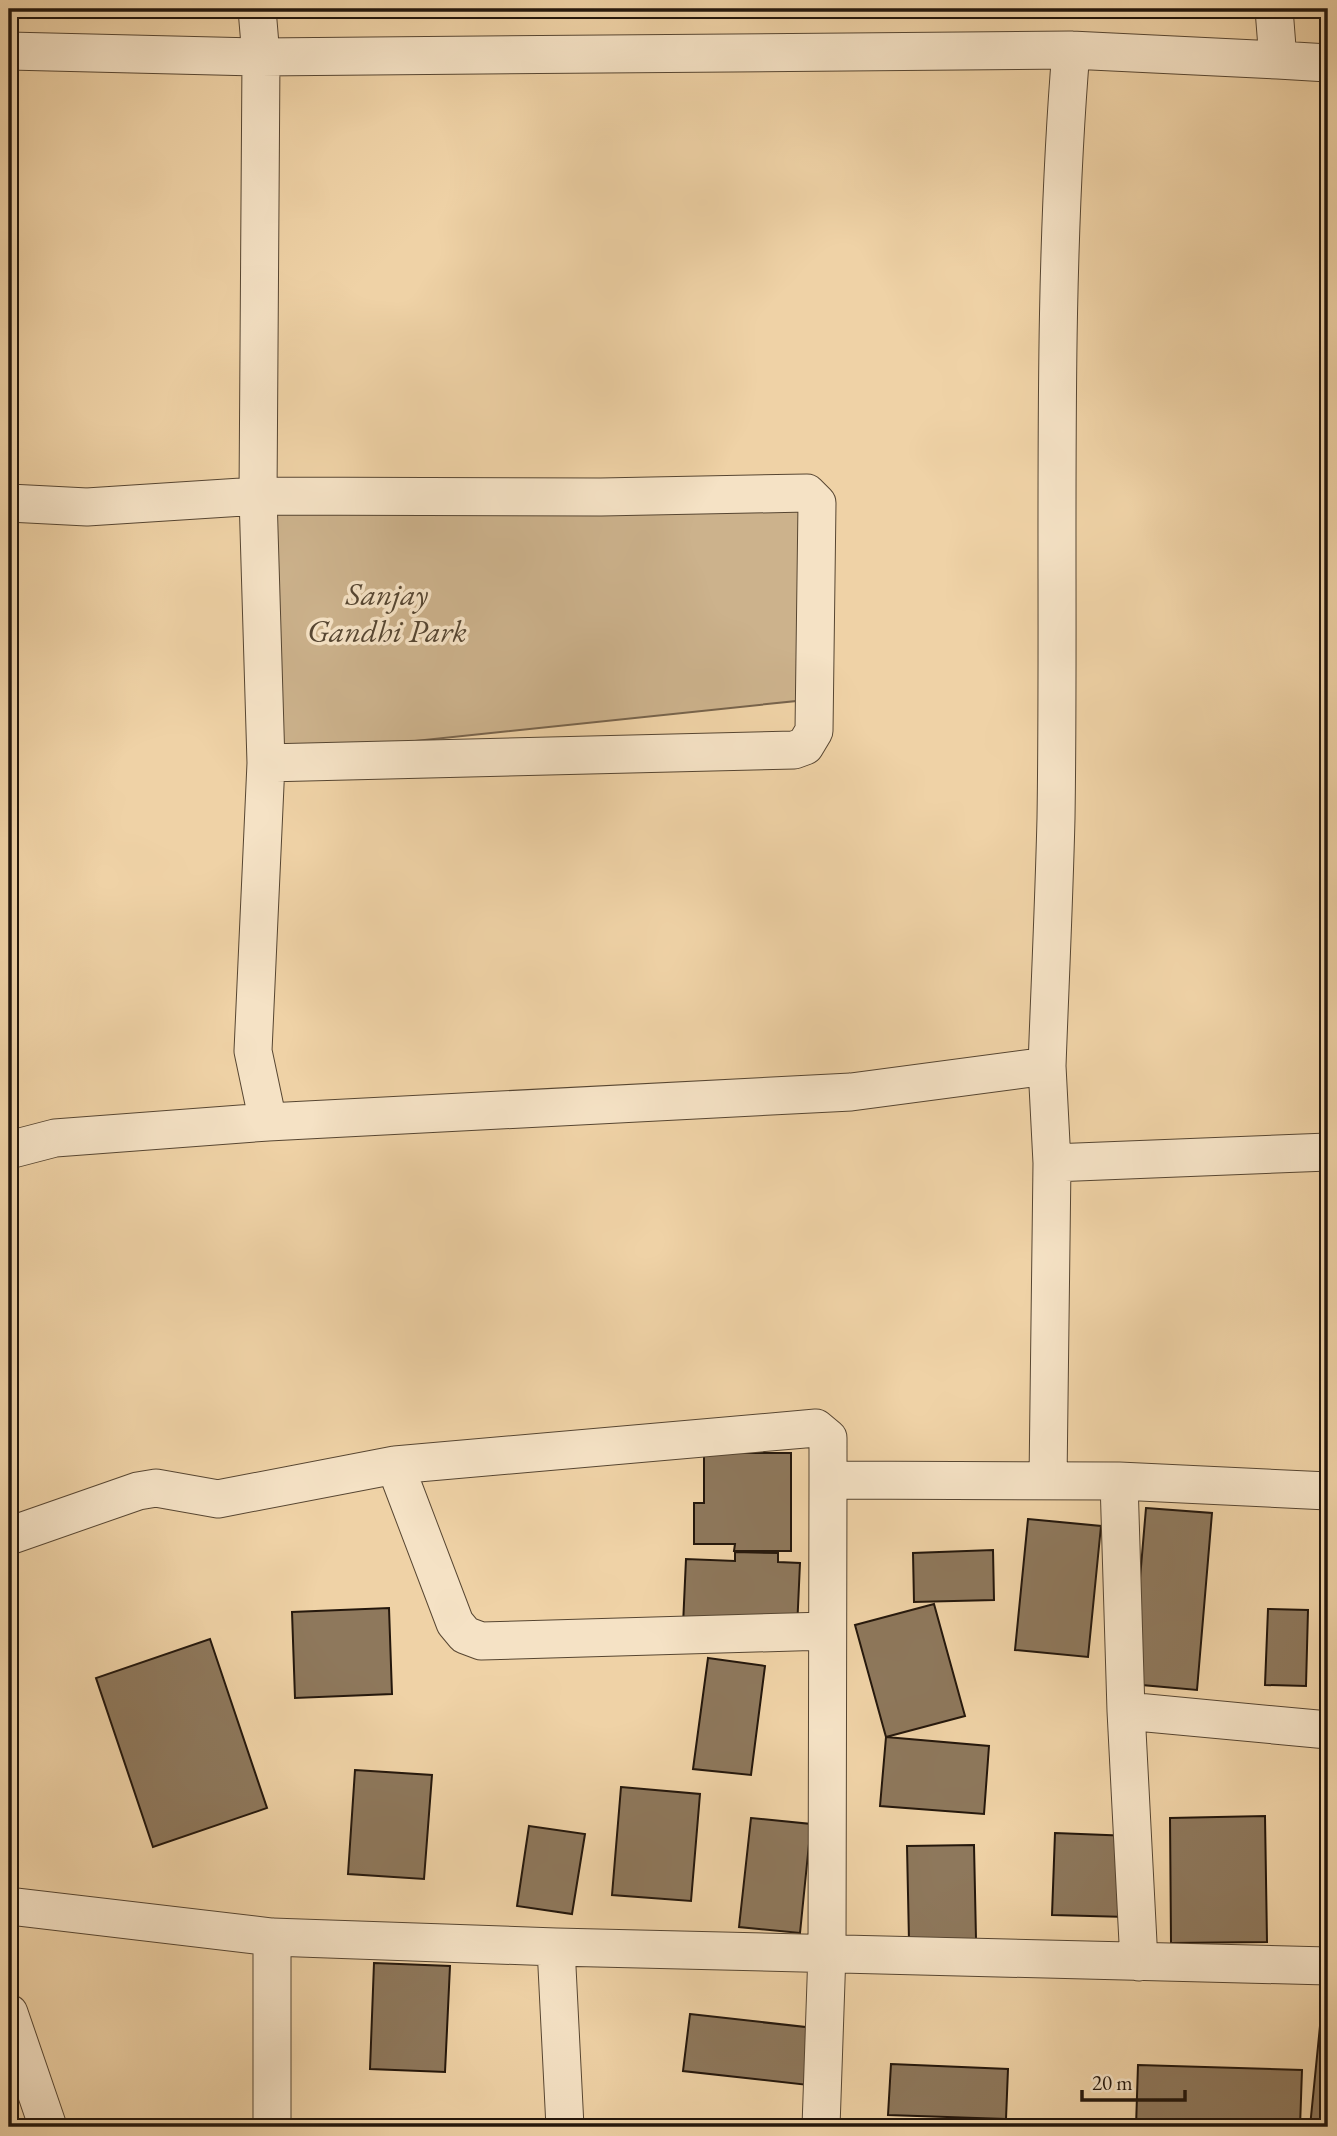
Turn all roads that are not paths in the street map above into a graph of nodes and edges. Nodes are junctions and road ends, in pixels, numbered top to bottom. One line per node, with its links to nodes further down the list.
1 (257, 9): 5 (street)
2 (1274, 9): 6 (street)
3 (1070, 50): 5 (street); 6 (street); 11 (street)
4 (9, 51): 5 (street)
5 (261, 57): 8 (street)
6 (1278, 61): 7 (street)
7 (1328, 63)
8 (258, 496): 9 (street); 10 (street); 10 (street)
9 (9, 503)
10 (266, 762): 12 (street)
11 (1047, 1066): 12 (street); 15 (street)
12 (268, 1122): 13 (street)
13 (9, 1150)
14 (1328, 1152): 15 (street)
15 (1052, 1163): 18 (street)
16 (396, 1465): 17 (street); 21 (street); 22 (street)
17 (828, 1480): 18 (street); 22 (street)
18 (1048, 1481): 19 (street)
19 (1119, 1481): 20 (street); 23 (street)
20 (1328, 1492)
21 (9, 1536)
22 (827, 1631): 28 (street)
23 (1126, 1711): 24 (street); 29 (street)
24 (1328, 1730)
25 (9, 1906): 26 (street)
26 (272, 1937): 27 (street); 33 (street)
27 (556, 1947): 28 (street); 34 (street)
28 (827, 1952): 29 (street); 35 (street)
29 (1139, 1962): 30 (street)
30 (1328, 1966)
31 (9, 2013): 32 (street)
32 (48, 2127)
33 (272, 2127)
34 (565, 2127)
35 (821, 2127)

